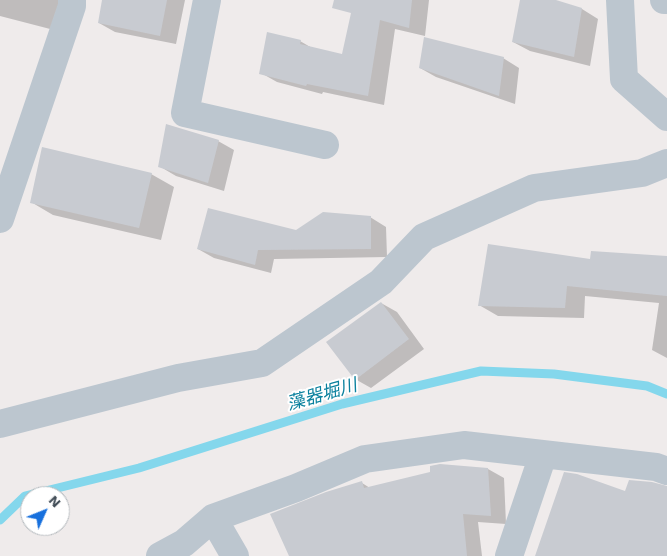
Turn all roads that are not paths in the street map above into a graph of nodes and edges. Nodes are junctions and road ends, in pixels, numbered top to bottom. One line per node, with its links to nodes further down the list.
1 (72, 0): 7 (street)
2 (207, 0): 5 (street)
3 (620, 0): 4 (street)
4 (667, 117)
5 (325, 145)
6 (667, 163): 8 (street)
7 (0, 219)
8 (0, 424)
9 (544, 454): 10 (street); 11 (street); 14 (street)
10 (667, 471)
11 (213, 518): 12 (street); 13 (street)
12 (160, 556)
13 (235, 556)
14 (509, 556)

